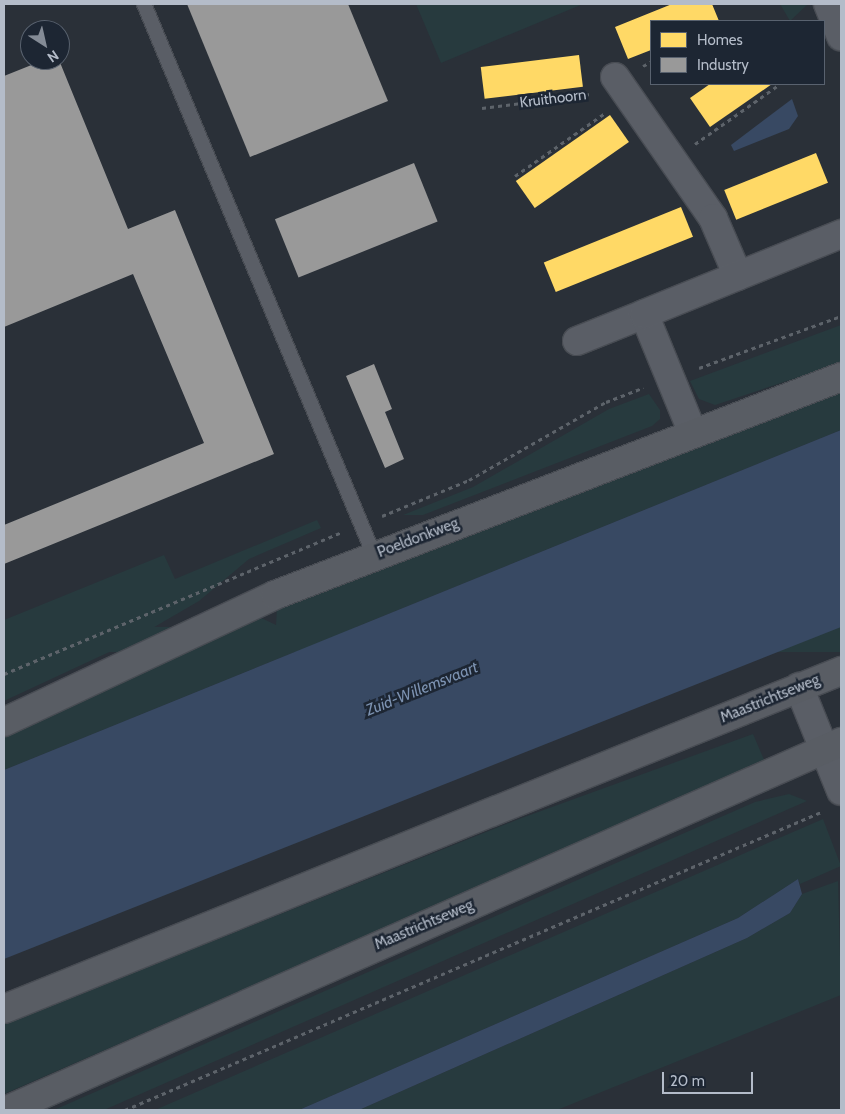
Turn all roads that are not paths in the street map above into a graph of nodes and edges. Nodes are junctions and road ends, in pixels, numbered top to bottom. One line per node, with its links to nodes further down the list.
1 (144, 4): 11 (lane)
2 (828, 4): 3 (street)
3 (841, 37)
4 (622, 88): 6 (street)
5 (841, 234): 6 (street)
6 (738, 276): 7 (street)
7 (644, 314): 8 (street); 10 (street)
8 (577, 341)
9 (841, 377): 10 (main road, Poeldonkweg)
10 (692, 431): 11 (main road, Poeldonkweg)
11 (374, 555): 14 (main road, Poeldonkweg)
12 (841, 671): 13 (main road, Maastrichtseweg)
13 (799, 687): 15 (street); 17 (main road, Maastrichtseweg)
14 (4, 722)
15 (833, 746): 16 (street); 18 (main road, Maastrichtseweg)
16 (833, 801)
17 (4, 1009)
18 (7, 1110)

